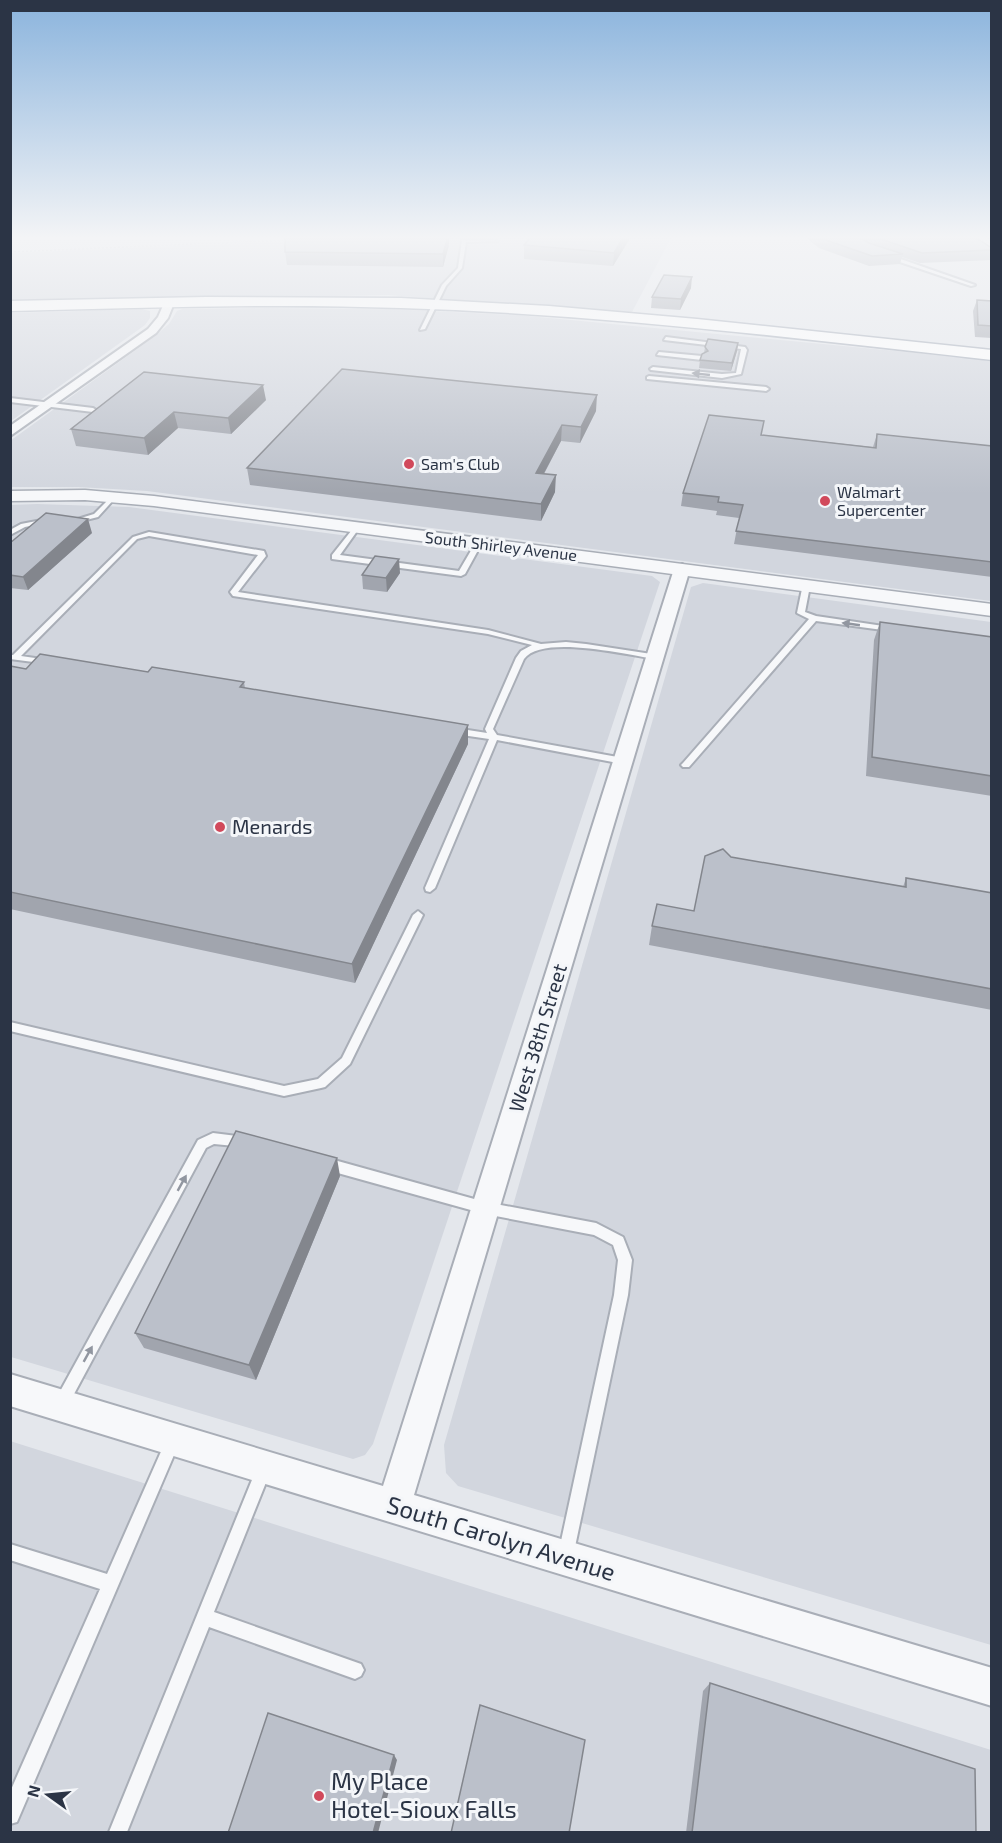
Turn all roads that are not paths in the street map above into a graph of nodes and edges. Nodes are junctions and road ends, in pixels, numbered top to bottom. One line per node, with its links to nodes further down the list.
1 (160, 322): 15 (street)
2 (425, 322): 4 (lane)
3 (659, 322): 6 (main road)
4 (422, 329)
5 (666, 339): 11 (lane, one-way to 11)
6 (885, 342): 7 (main road); 9 (main road)
7 (992, 348)
8 (660, 354): 10 (lane)
9 (992, 355)
10 (702, 358)
11 (653, 369)
12 (649, 378): 13 (lane)
13 (766, 389)
14 (10, 400): 15 (lane)
15 (49, 405): 16 (lane); 17 (street)
16 (93, 410)
17 (10, 432)
18 (10, 496): 19 (street, South Shirley Avenue)
19 (114, 496): 21 (lane); 22 (street, South Shirley Avenue)
20 (52, 521): 23 (lane)
21 (64, 521)
22 (357, 527): 24 (street, South Shirley Avenue); 24 (lane)
23 (10, 533)
24 (478, 543): 25 (street, South Shirley Avenue)
25 (682, 569): 26 (street, South Shirley Avenue); 32 (street, West 38th Street)
26 (806, 586): 27 (street, South Shirley Avenue); 28 (lane)
27 (992, 610)
28 (814, 618): 29 (lane, one-way to 28); 37 (lane)
29 (897, 630)
30 (537, 644): 31 (lane); 32 (lane); 35 (lane)
31 (13, 657): 33 (lane)
32 (655, 657): 36 (street, West 38th Street)
33 (57, 664)
34 (449, 730): 35 (lane)
35 (495, 737): 36 (lane); 38 (lane)
36 (623, 761): 43 (street, West 38th Street)
37 (686, 765)
38 (430, 888)
39 (418, 915): 40 (lane)
40 (10, 1026)
41 (256, 1145): 45 (lane, one-way to 41)
42 (309, 1159): 43 (lane)
43 (485, 1208): 48 (street, West 38th Street); 50 (lane)
44 (10, 1390): 45 (street, South Carolyn Avenue)
45 (60, 1405): 46 (street, South Carolyn Avenue)
46 (174, 1440): 47 (street, South Carolyn Avenue); 51 (lane)
47 (264, 1467): 48 (street, South Carolyn Avenue); 52 (lane)
48 (394, 1506): 50 (street, South Carolyn Avenue)
49 (10, 1552): 51 (lane)
50 (566, 1558): 54 (street, South Carolyn Avenue)
51 (112, 1584): 55 (lane)
52 (204, 1617): 53 (lane); 56 (lane)
53 (356, 1670)
54 (991, 1695)
55 (10, 1815)
56 (118, 1833)

